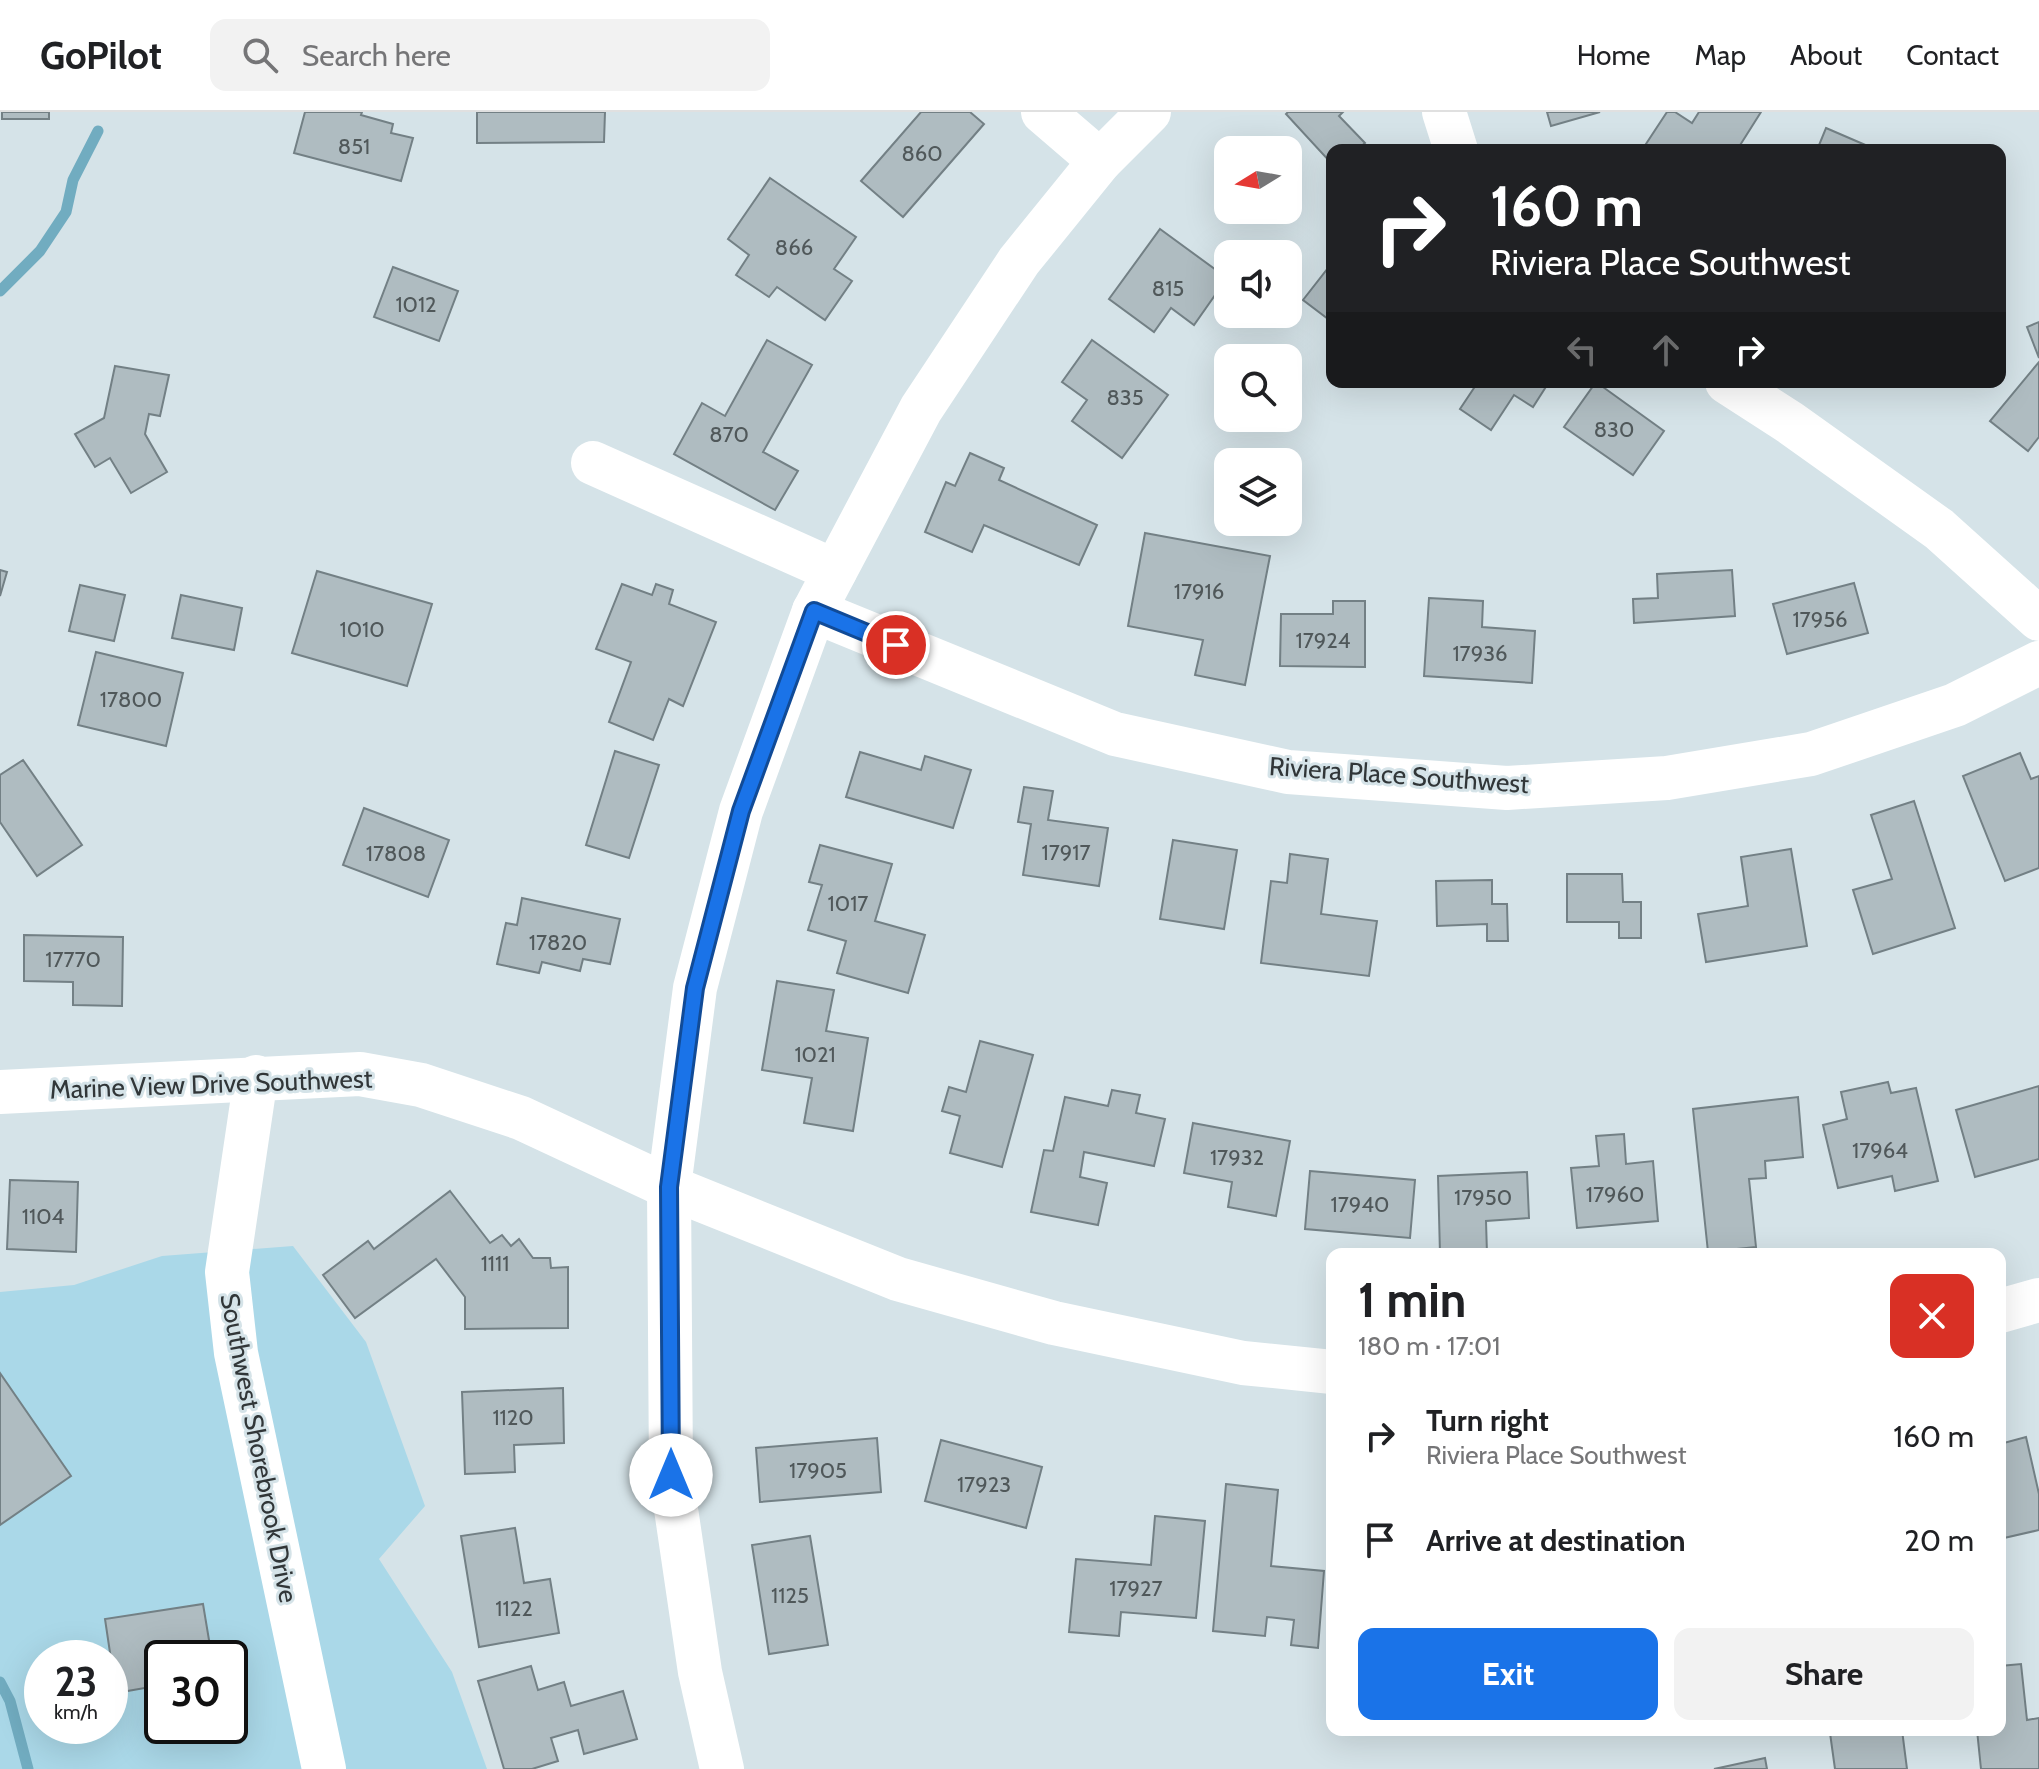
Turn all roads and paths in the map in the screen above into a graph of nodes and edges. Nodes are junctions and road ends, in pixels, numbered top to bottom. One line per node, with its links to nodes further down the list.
1 (1043, 112): 5 (street)
2 (1149, 112): 5 (street)
3 (1444, 112): 4 (street)
4 (1454, 144)
5 (1100, 161): 8 (street)
6 (1736, 388): 10 (street)
7 (593, 463): 8 (street)
8 (835, 571): 9 (street)
9 (814, 611): 11 (street, Riviera Place Southwest); 14 (street)
10 (2039, 619)
11 (2039, 663)
12 (256, 1077): 13 (street, Marine View Drive Southwest); 14 (street, Marine View Drive Southwest); 18 (street, Southwest Shorebrook Drive)
13 (0, 1092)
14 (669, 1187): 17 (street, Marine View Drive Southwest); 19 (street)
15 (2039, 1300): 16 (street)
16 (2006, 1309)
17 (1326, 1371)
18 (324, 1769)
19 (722, 1769)

